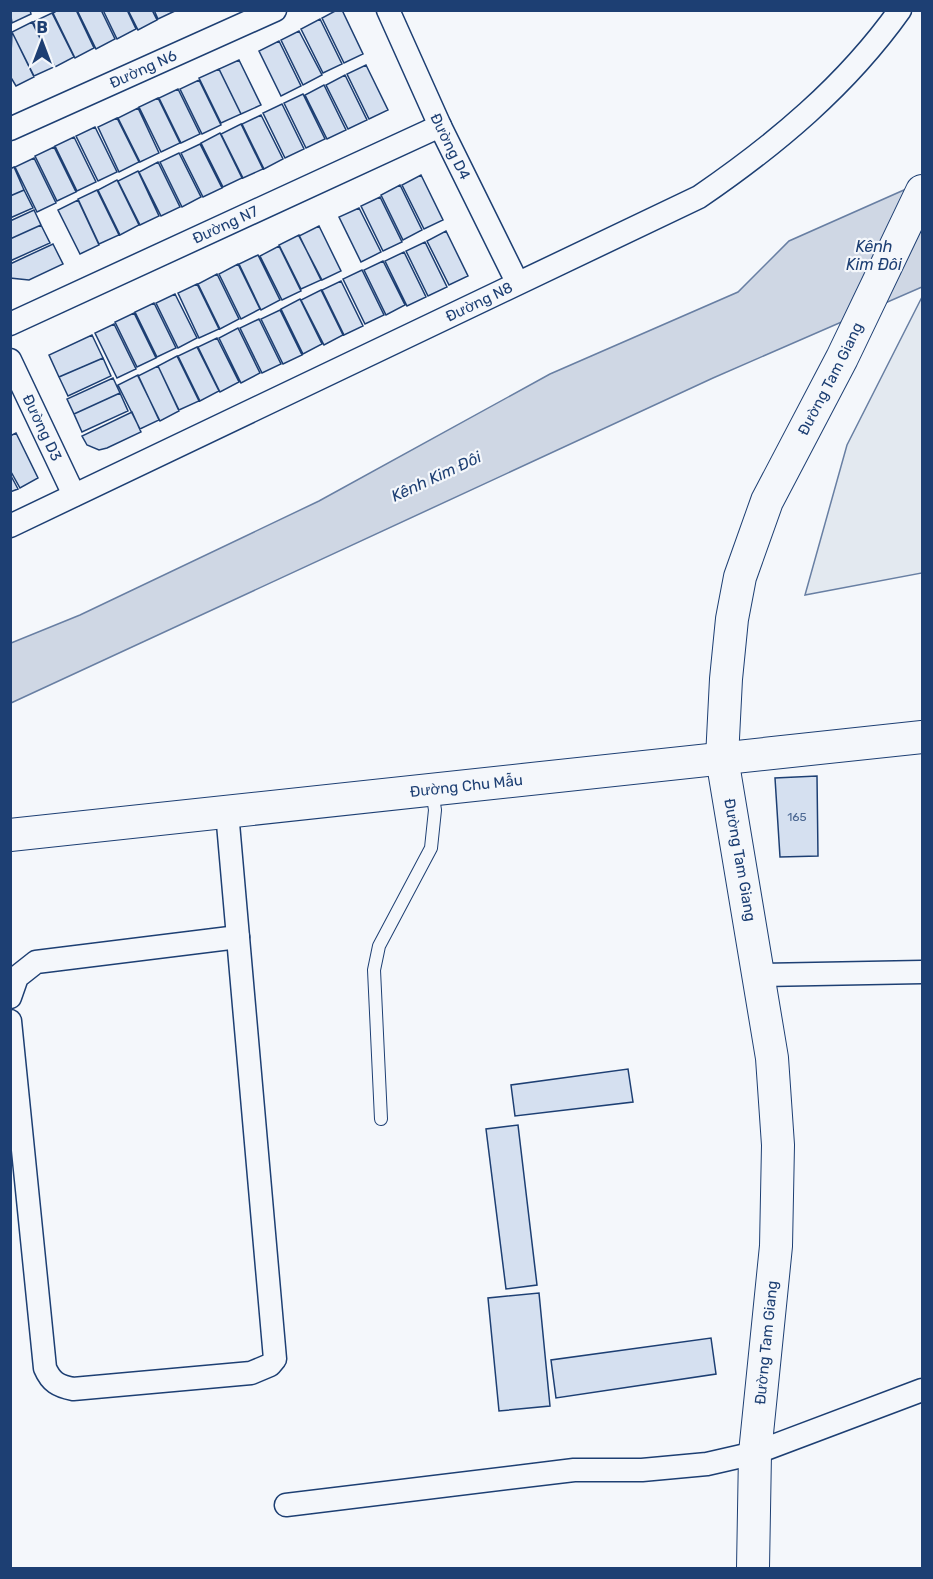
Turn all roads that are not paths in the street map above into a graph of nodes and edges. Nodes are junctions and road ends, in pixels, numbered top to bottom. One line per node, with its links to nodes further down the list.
1 (275, 10): 5 (street, Đường N6)
2 (388, 10): 4 (street, Đường D4)
3 (900, 10): 7 (street, Đường N8)
4 (440, 126): 7 (street, Đường D4); 8 (street, Đường N7)
5 (10, 129)
6 (922, 191): 13 (main road, Đường Tam Giang)
7 (517, 282): 10 (street, Đường N8)
8 (10, 324)
9 (10, 360): 10 (street, Đường D3)
10 (74, 495): 11 (street, Đường N8)
11 (10, 526)
12 (922, 737): 13 (main road, Đường Chu Mẫu)
13 (722, 758): 14 (main road, Đường Chu Mẫu); 19 (main road, Đường Tam Giang)
14 (432, 789): 15 (main road, Đường Chu Mẫu); 22 (lane)
15 (227, 812): 16 (main road, Đường Chu Mẫu); 17 (street)
16 (10, 835)
17 (238, 937): 20 (street); 21 (street)
18 (922, 972): 19 (street)
19 (759, 975): 24 (main road, Đường Tam Giang)
20 (10, 996)
21 (10, 1021)
22 (381, 1119)
23 (922, 1390): 24 (street)
24 (755, 1453): 25 (street); 26 (main road, Đường Tam Giang)
25 (286, 1505)
26 (753, 1569)

